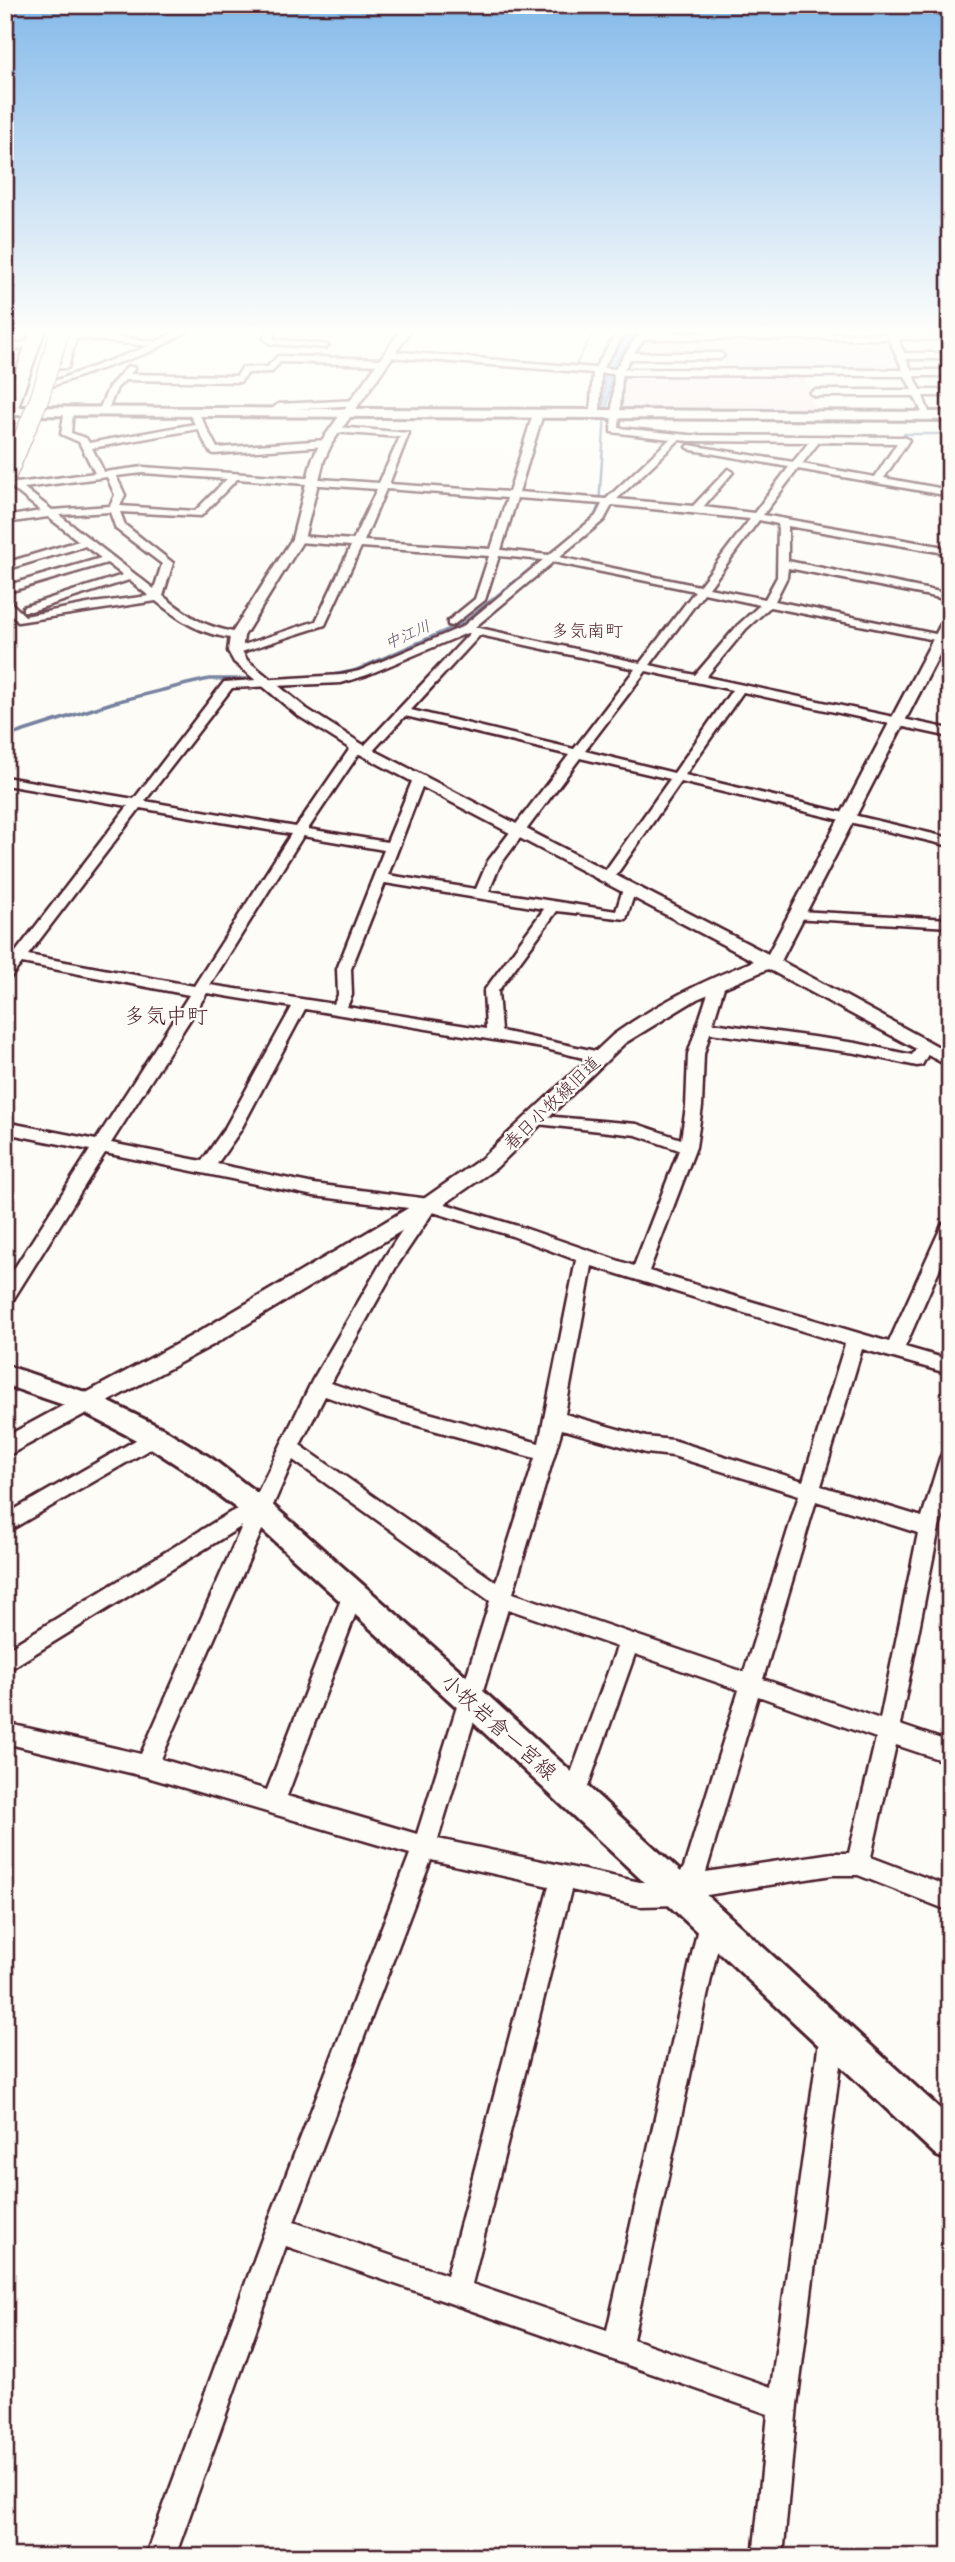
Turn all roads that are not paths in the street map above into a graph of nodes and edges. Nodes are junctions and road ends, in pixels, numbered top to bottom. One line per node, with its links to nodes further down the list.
1 (21, 450): 19 (highway, bridge)
2 (24, 450): 19 (highway)
3 (88, 450): 15 (street)
4 (213, 450): 5 (street)
5 (234, 450)
6 (323, 450): 18 (street)
7 (400, 450): 20 (street)
8 (527, 450): 22 (street)
9 (664, 450): 23 (street)
10 (719, 450): 13 (street)
11 (809, 450): 13 (street)
12 (898, 450): 17 (street)
13 (797, 466): 17 (street); 27 (street)
14 (728, 472): 25 (street)
15 (105, 474): 16 (street); 19 (street); 24 (street)
16 (234, 477): 18 (street); 24 (street)
17 (878, 480): 21 (street)
18 (314, 483): 20 (street); 30 (street)
19 (9, 485): 26 (street)
20 (383, 487): 22 (street); 32 (street)
21 (950, 493)
22 (513, 495): 23 (street); 34 (street)
23 (608, 502): 25 (street); 36 (street)
24 (114, 508): 26 (street); 42 (street)
25 (697, 508): 27 (street)
26 (49, 512): 28 (street); 31 (street)
27 (759, 517): 33 (street); 41 (street)
28 (5, 520)
29 (783, 522): 37 (street)
30 (298, 539): 32 (street); 50 (street)
31 (86, 542): 35 (street); 38 (street)
32 (357, 544): 34 (street); 52 (street)
33 (950, 551)
34 (494, 553): 36 (street); 48 (street)
35 (109, 559): 39 (street); 40 (street)
36 (552, 559): 41 (street); 49 (street)
37 (781, 563): 43 (street); 45 (street)
38 (5, 567)
39 (131, 576): 42 (street); 46 (street)
40 (5, 590)
41 (702, 590): 45 (street); 53 (street)
42 (156, 597): 46 (street); 50 (street)
43 (950, 597)
44 (5, 600): 46 (street)
45 (768, 603): 51 (street); 55 (street)
46 (17, 612)
47 (950, 620): 51 (street)
48 (452, 624)
49 (472, 630): 53 (street); 54 (street); 57 (street)
50 (237, 636): 52 (street)
51 (945, 639): 58 (street)
52 (235, 651): 54 (street)
53 (644, 667): 55 (street); 61 (street)
54 (261, 679): 60 (street); 65 (street)
55 (698, 680): 56 (street)
56 (738, 689): 58 (street); 62 (street)
57 (403, 712): 60 (street); 61 (street)
58 (896, 723): 59 (street); 66 (street)
59 (950, 733)
60 (362, 749): 63 (street); 67 (street)
61 (577, 754): 62 (street); 68 (street)
62 (677, 778): 66 (street); 72 (street)
63 (419, 779): 68 (street); 70 (street)
64 (5, 781): 65 (street)
65 (137, 803): 67 (street); 78 (street)
66 (849, 818): 69 (street); 76 (street)
67 (299, 832): 70 (street); 82 (street)
68 (518, 832): 72 (street); 74 (street)
69 (950, 842)
70 (392, 847): 71 (street)
71 (380, 878): 74 (street); 84 (street)
72 (607, 878): 73 (street)
73 (629, 889): 75 (street); 79 (street)
74 (481, 894): 75 (street)
75 (553, 906): 86 (street)
76 (797, 915): 77 (street); 79 (street)
77 (950, 923)
78 (12, 956): 80 (street); 82 (street)
79 (769, 962): 81 (street, 春日小牧線旧道); 87 (street)
80 (5, 975)
81 (718, 984): 85 (street); 88 (street, 春日小牧線旧道)
82 (201, 990): 83 (street); 92 (street)
83 (302, 1002): 84 (street); 94 (street)
84 (339, 1009): 86 (street)
85 (705, 1027): 87 (street); 93 (street)
86 (494, 1037): 88 (street)
87 (924, 1047): 89 (street)
88 (600, 1057): 90 (street, 春日小牧線旧道)
89 (950, 1061)
90 (537, 1119): 93 (street); 95 (street, 春日小牧線旧道)
91 (5, 1127): 92 (street)
92 (102, 1147): 94 (street); 99 (street)
93 (688, 1147): 98 (street)
94 (205, 1169): 95 (street)
95 (429, 1205): 97 (street); 104 (street); 105 (street, 春日小牧線旧道)
96 (950, 1225): 101 (street)
97 (585, 1257): 98 (street); 106 (street)
98 (640, 1273): 100 (street)
99 (5, 1298)
100 (855, 1342): 101 (street); 112 (street)
101 (894, 1352): 102 (street)
102 (950, 1367)
103 (5, 1375): 105 (main road, 小牧岩倉一宮線)
104 (319, 1385): 109 (street); 110 (street)
105 (88, 1403): 107 (main road, 小牧岩倉一宮線); 108 (street, 春日小牧線旧道)
106 (555, 1419): 110 (street); 112 (street)
107 (155, 1437): 113 (main road, 小牧岩倉一宮線); 114 (street)
108 (5, 1448)
109 (290, 1448): 113 (street); 117 (street)
110 (546, 1453): 117 (street)
111 (950, 1458): 115 (street)
112 (809, 1489): 115 (street); 120 (street)
113 (259, 1510): 116 (main road, 小牧岩倉一宮線); 119 (street); 125 (street)
114 (5, 1525)
115 (929, 1528): 122 (street)
116 (353, 1594): 121 (main road, 小牧岩倉一宮線); 127 (street)
117 (502, 1598): 118 (street); 121 (street)
118 (629, 1642): 120 (street); 126 (street)
119 (5, 1662)
120 (752, 1685): 122 (street); 131 (street)
121 (471, 1700): 126 (main road, 小牧岩倉一宮線); 128 (street)
122 (888, 1732): 124 (street); 129 (street)
123 (5, 1733): 125 (street)
124 (950, 1753)
125 (147, 1766): 127 (street)
126 (574, 1795): 131 (main road, 小牧岩倉一宮線)
127 (273, 1803): 128 (street)
128 (424, 1847): 130 (street); 136 (street)
129 (858, 1864): 131 (street); 132 (street)
130 (562, 1878): 131 (street); 137 (street)
131 (681, 1893): 133 (main road, 小牧岩倉一宮線)
132 (950, 1899)
133 (711, 1923): 134 (main road, 小牧岩倉一宮線); 138 (street)
134 (832, 2035): 135 (main road, 小牧岩倉一宮線); 139 (street)
135 (950, 2143)
136 (278, 2230): 137 (street); 140 (street)
137 (456, 2292): 138 (street)
138 (618, 2349): 139 (street)
139 (783, 2405): 141 (street)
140 (160, 2557)
141 (768, 2557)

